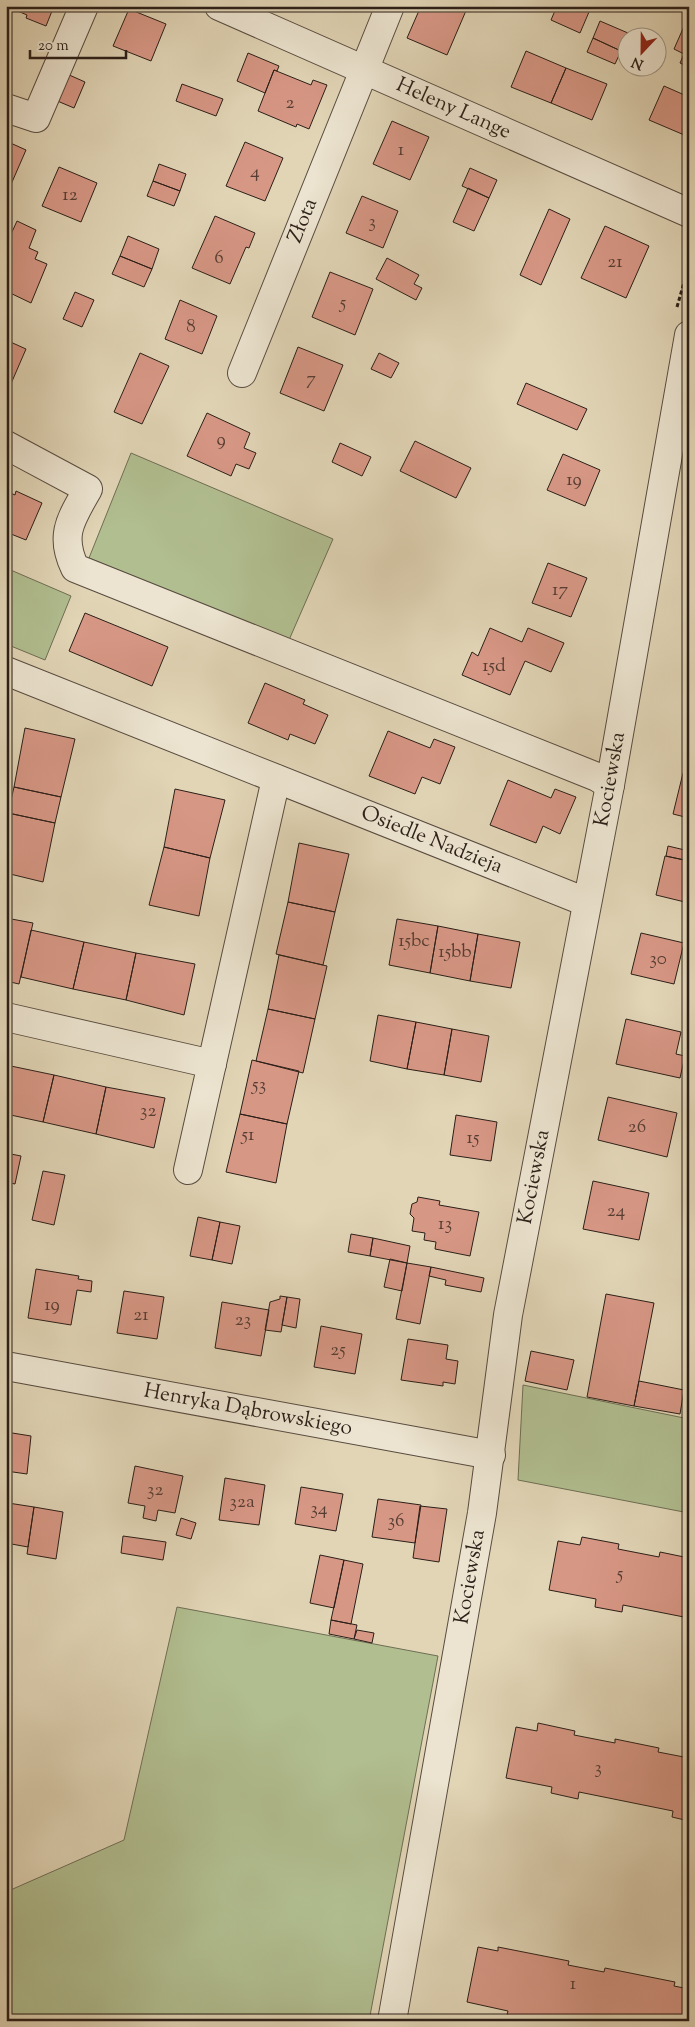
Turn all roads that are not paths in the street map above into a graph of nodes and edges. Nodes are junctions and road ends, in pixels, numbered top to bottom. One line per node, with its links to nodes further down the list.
1 (84, 6): 5 (street)
2 (219, 6): 4 (street, Heleny Lange)
3 (390, 6): 4 (street, Złota)
4 (364, 70): 6 (street, Heleny Lange); 8 (street, Złota)
5 (6, 108)
6 (689, 213)
7 (682, 324): 12 (street, Kociewska)
8 (242, 373)
9 (6, 445): 12 (street)
10 (6, 671): 11 (street, Osiedle Nadzieja)
11 (276, 778): 13 (street, Osiedle Nadzieja); 15 (street)
12 (610, 785): 13 (street, Kociewska)
13 (586, 902): 18 (street, Kociewska)
14 (6, 1017): 15 (street)
15 (212, 1064): 16 (street)
16 (188, 1170)
17 (6, 1366): 18 (street, Henryka Dąbrowskiego)
18 (491, 1455): 19 (street, Kociewska)
19 (392, 2021)

